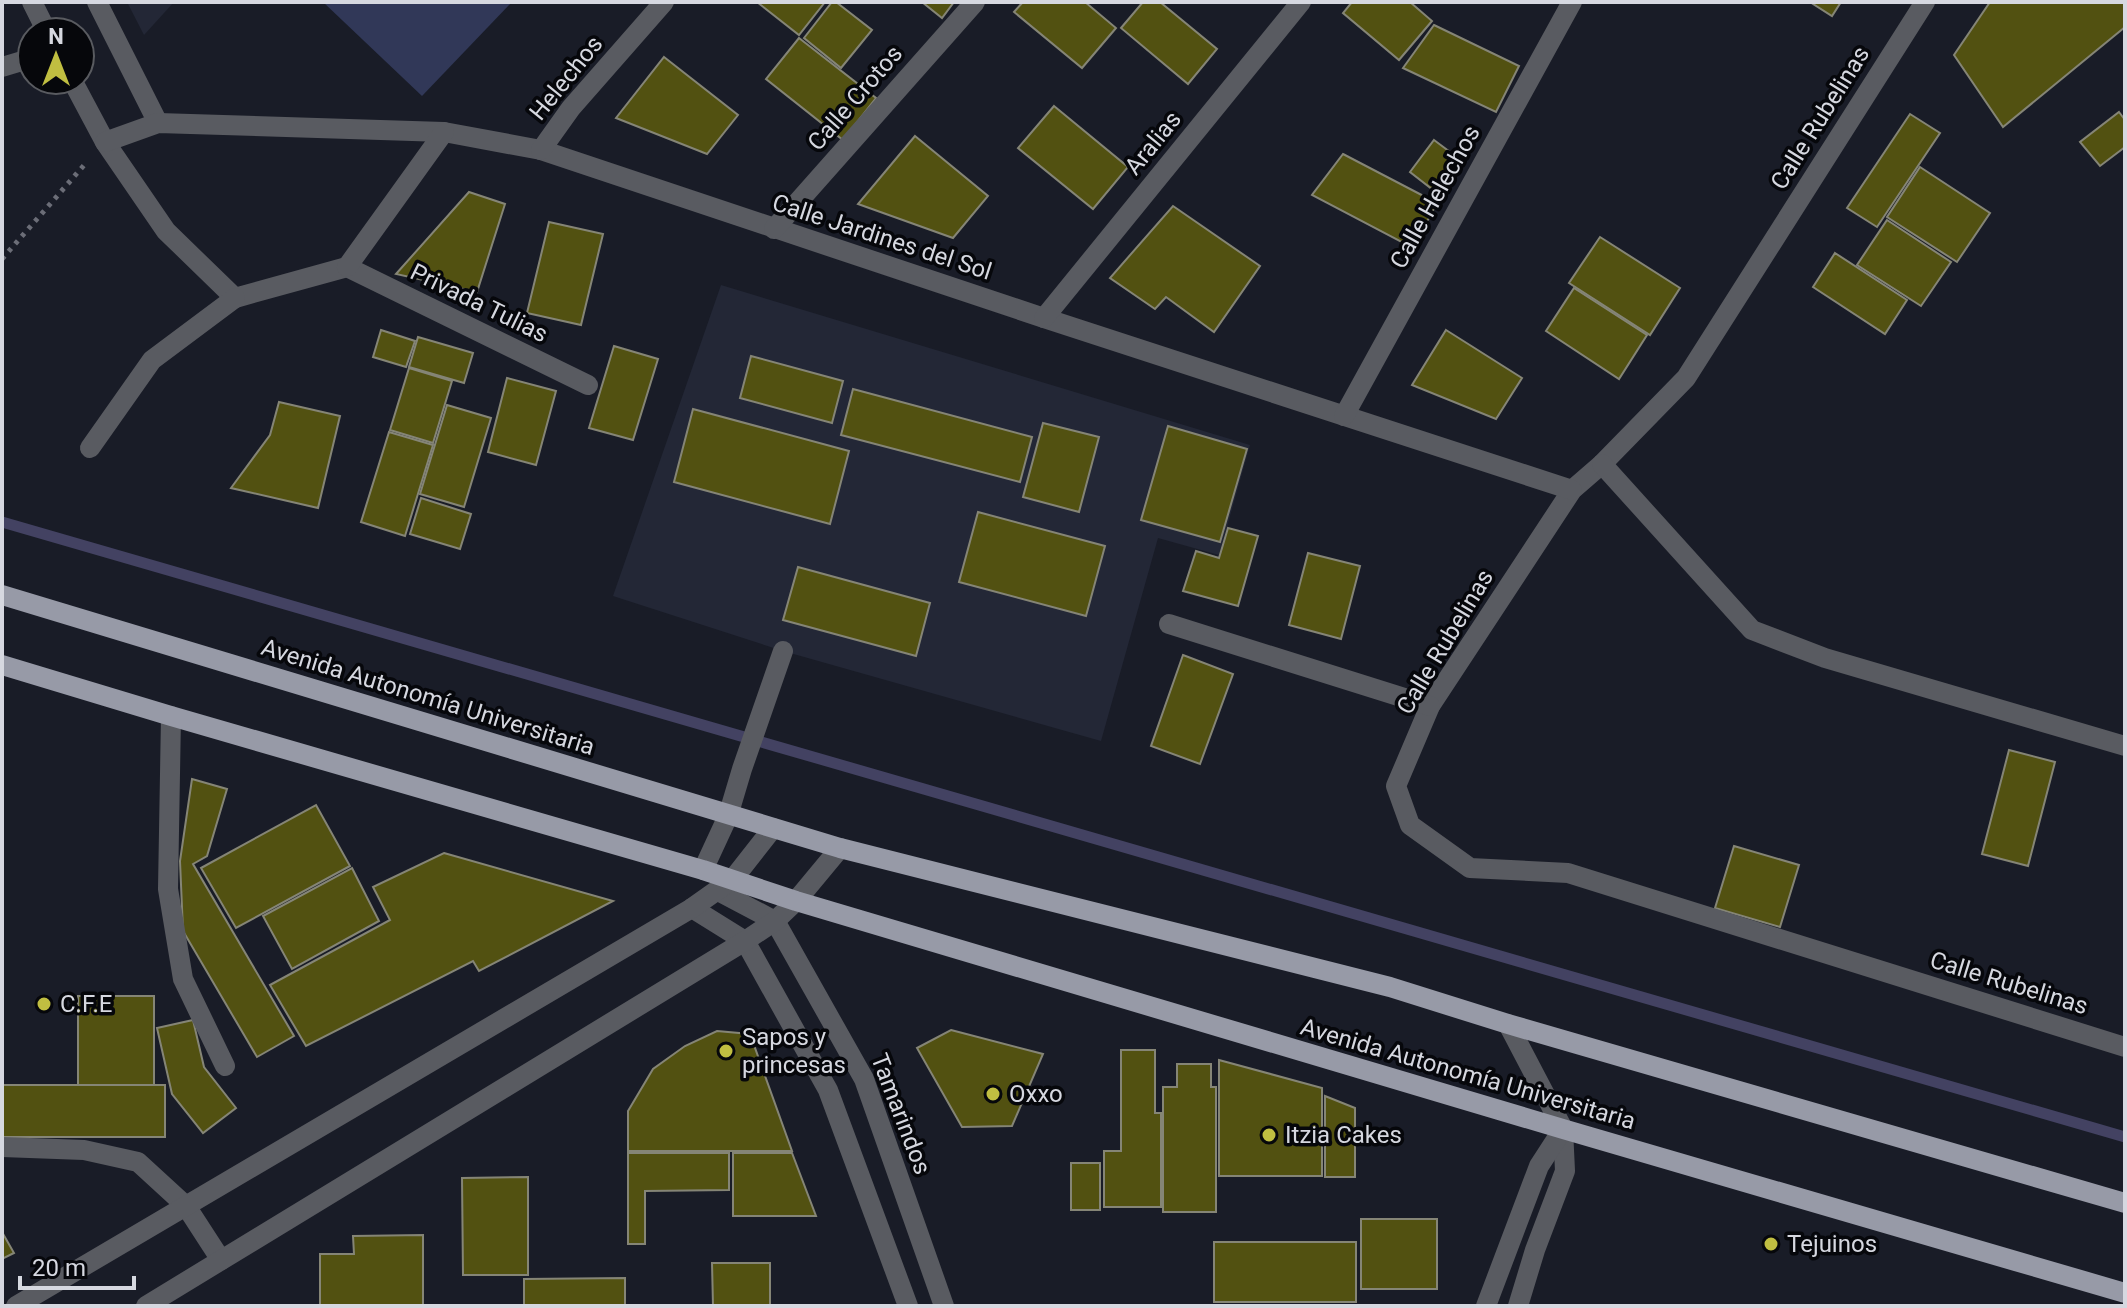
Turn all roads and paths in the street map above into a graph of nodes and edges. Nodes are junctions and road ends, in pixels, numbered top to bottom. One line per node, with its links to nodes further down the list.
1 (97, 2): 8 (street)
2 (664, 2): 11 (street, Helechos)
3 (975, 2): 12 (street, Calle Crotos)
4 (1301, 2): 16 (street, Aralias)
5 (1572, 2): 18 (street, Calle Helechos)
6 (1925, 2): 20 (street, Calle Rubelinas)
7 (81, 96): 10 (street)
8 (158, 123): 9 (street, Calle Jardines del Sol); 10 (street)
9 (444, 132): 11 (street, Calle Jardines del Sol); 14 (street)
10 (105, 142): 13 (path); 15 (street)
11 (541, 150): 12 (street, Calle Jardines del Sol)
12 (774, 229): 16 (street, Calle Jardines del Sol)
13 (2, 259)
14 (347, 267): 15 (street); 17 (street, Privada Tulias)
15 (235, 298): 19 (street)
16 (1044, 318): 18 (street, Calle Jardines del Sol)
17 (588, 385)
18 (1344, 416): 21 (street, Calle Jardines del Sol)
19 (90, 448)
20 (1602, 464): 21 (street, Calle Rubelinas); 28 (street)
21 (1572, 490): 26 (street, Calle Rubelinas)
22 (2, 595): 29 (main road, Avenida Autonomía Universitaria)
23 (1169, 624): 26 (street)
24 (783, 651): 29 (street)
25 (2, 665): 27 (main road, Avenida Autonomía Universitaria)
26 (1430, 706): 39 (street, Calle Rubelinas)
27 (171, 716): 32 (main road, Avenida Autonomía Universitaria); 40 (street)
28 (2125, 746)
29 (728, 816): 30 (main road, Avenida Autonomía Universitaria); 32 (street)
30 (773, 828): 31 (main road, Avenida Autonomía Universitaria); 33 (street)
31 (840, 848): 34 (street); 38 (main road, Avenida Autonomía Universitaria)
32 (703, 870): 33 (main road, Avenida Autonomía Universitaria)
33 (726, 885): 34 (main road, Avenida Autonomía Universitaria); 35 (street); 36 (street)
34 (796, 901): 36 (street); 41 (main road, Avenida Autonomía Universitaria)
35 (692, 908): 37 (street); 44 (street)
36 (775, 921): 37 (street); 50 (street, Tamarindos)
37 (745, 941): 45 (street); 49 (street)
38 (1508, 1024): 41 (street); 43 (main road, Avenida Autonomía Universitaria)
39 (2125, 1047)
40 (225, 1066)
41 (1563, 1129): 46 (main road, Avenida Autonomía Universitaria); 51 (street); 52 (street)
42 (2, 1147): 44 (street)
43 (2125, 1203)
44 (186, 1206): 45 (street); 47 (street)
45 (221, 1260): 48 (street)
46 (2125, 1293)
47 (16, 1306)
48 (146, 1306)
49 (908, 1306)
50 (944, 1306)
51 (1486, 1306)
52 (1518, 1306)

